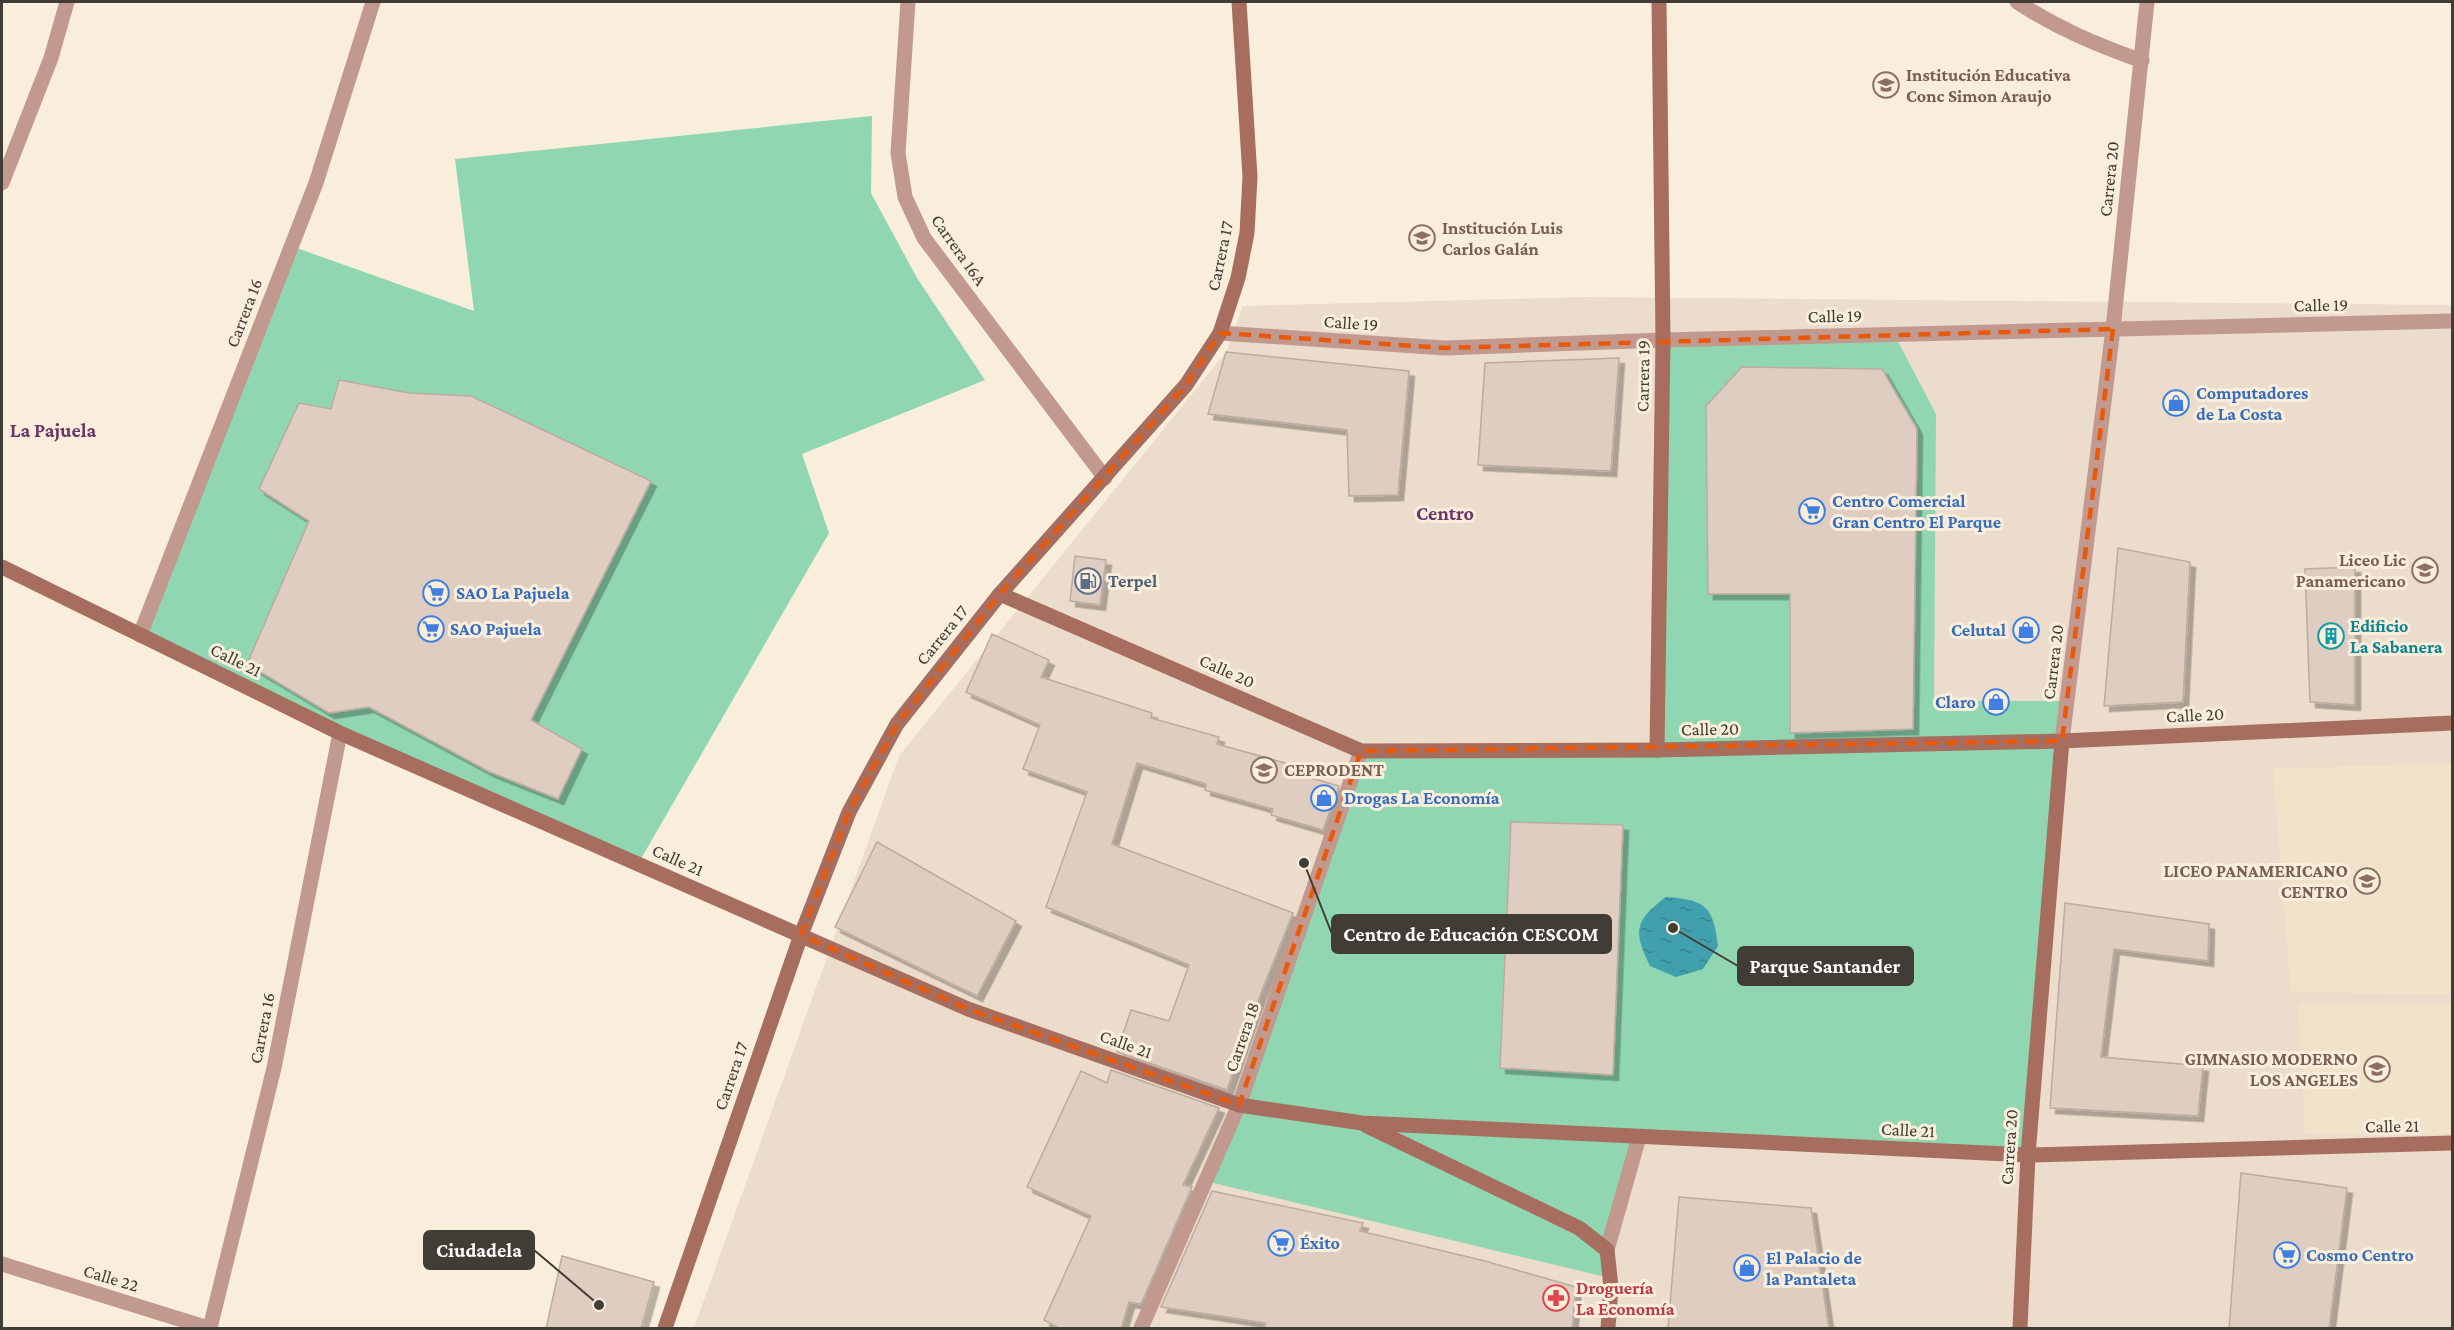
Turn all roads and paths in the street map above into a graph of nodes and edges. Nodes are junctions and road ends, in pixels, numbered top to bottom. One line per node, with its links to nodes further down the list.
1 (67, 2): 9 (street)
2 (373, 2): 17 (street, Carrera 16)
3 (908, 2): 14 (street, Carrera 16A)
4 (1239, 2): 12 (main road, Carrera 17)
5 (1659, 2): 13 (main road, Carrera 19)
6 (2017, 2): 8 (street)
7 (2147, 2): 8 (street, Carrera 20)
8 (2142, 61): 11 (street, Carrera 20)
9 (2, 183)
10 (2452, 321): 11 (street, Calle 19)
11 (2113, 329): 13 (street, Calle 19); 20 (street, Carrera 20)
12 (1220, 333): 13 (street, Calle 19); 14 (main road, Carrera 17)
13 (1663, 340): 21 (main road, Carrera 19)
14 (1105, 478): 16 (main road, Carrera 17)
15 (2, 567): 17 (main road, Calle 21)
16 (1000, 594): 22 (main road, Calle 20); 23 (main road, Carrera 17)
17 (140, 635): 19 (main road, Calle 21)
18 (2452, 723): 20 (main road, Calle 20)
19 (340, 733): 23 (main road, Calle 21); 31 (street, Carrera 16)
20 (2062, 741): 21 (main road, Calle 20); 28 (main road, Carrera 20)
21 (1657, 750): 22 (main road, Calle 20)
22 (1360, 751): 24 (street, Carrera 18)
23 (801, 935): 24 (main road, Calle 21); 32 (main road, Carrera 17)
24 (1239, 1105): 25 (main road, Calle 21); 33 (street, Carrera 18)
25 (1362, 1123): 26 (main road, Calle 21); 29 (main road, Calle 21)
26 (1639, 1137): 28 (main road, Calle 21); 29 (street)
27 (2452, 1143): 28 (main road, Calle 21)
28 (2028, 1155): 35 (main road, Carrera 20)
29 (1607, 1250): 34 (main road)
30 (2, 1264): 31 (street, Calle 22)
31 (209, 1329)
32 (665, 1329)
33 (1141, 1329)
34 (1608, 1329)
35 (2020, 1329)

